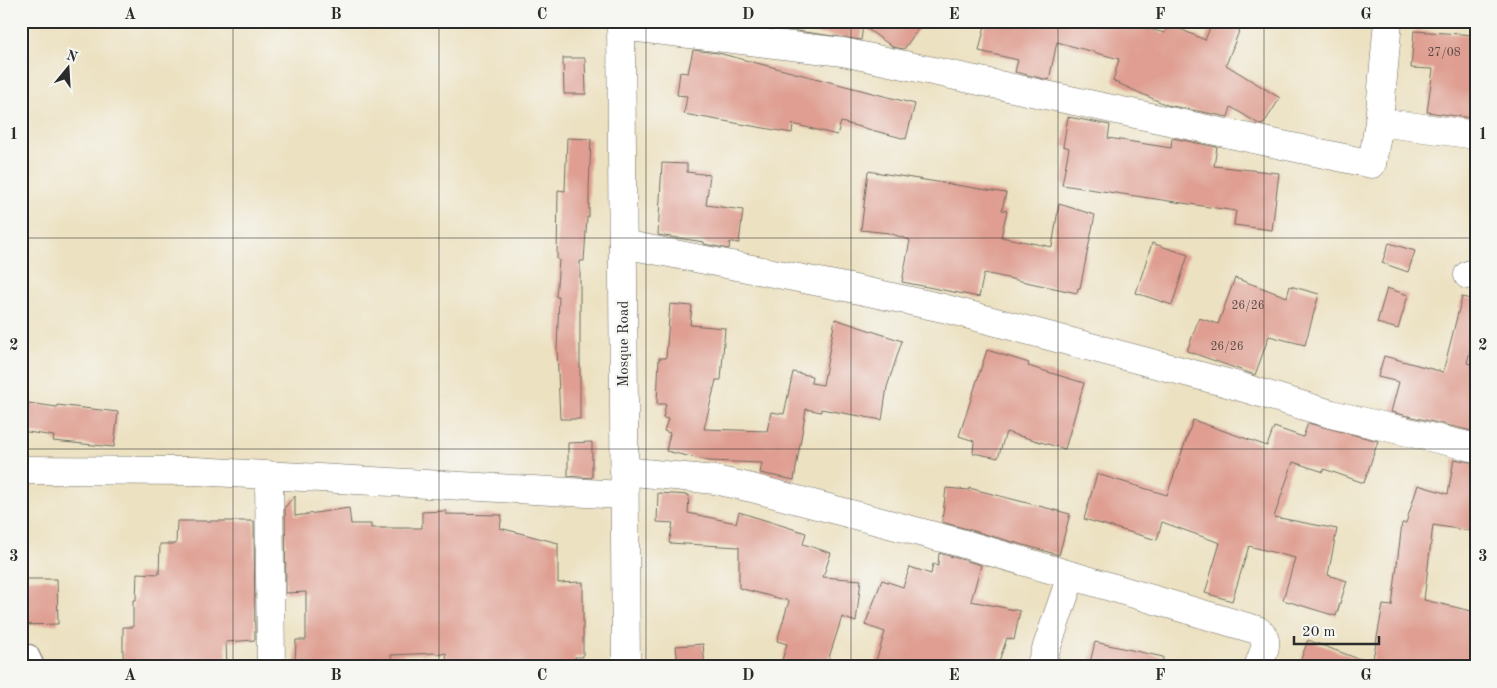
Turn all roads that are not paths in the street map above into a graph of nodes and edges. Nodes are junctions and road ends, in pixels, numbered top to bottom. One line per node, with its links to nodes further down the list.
1 (1388, 21): 3 (street)
2 (621, 24): 3 (street); 5 (street, Mosque Road)
3 (1379, 122): 4 (street)
4 (1476, 135)
5 (623, 244): 6 (street); 9 (street, Mosque Road)
6 (1476, 448)
7 (21, 470): 8 (street)
8 (269, 475): 9 (street); 11 (street)
9 (624, 483): 10 (street); 12 (street, Mosque Road)
10 (1071, 576): 13 (street); 14 (street)
11 (270, 667)
12 (626, 667)
13 (1040, 667)
14 (1258, 667)

